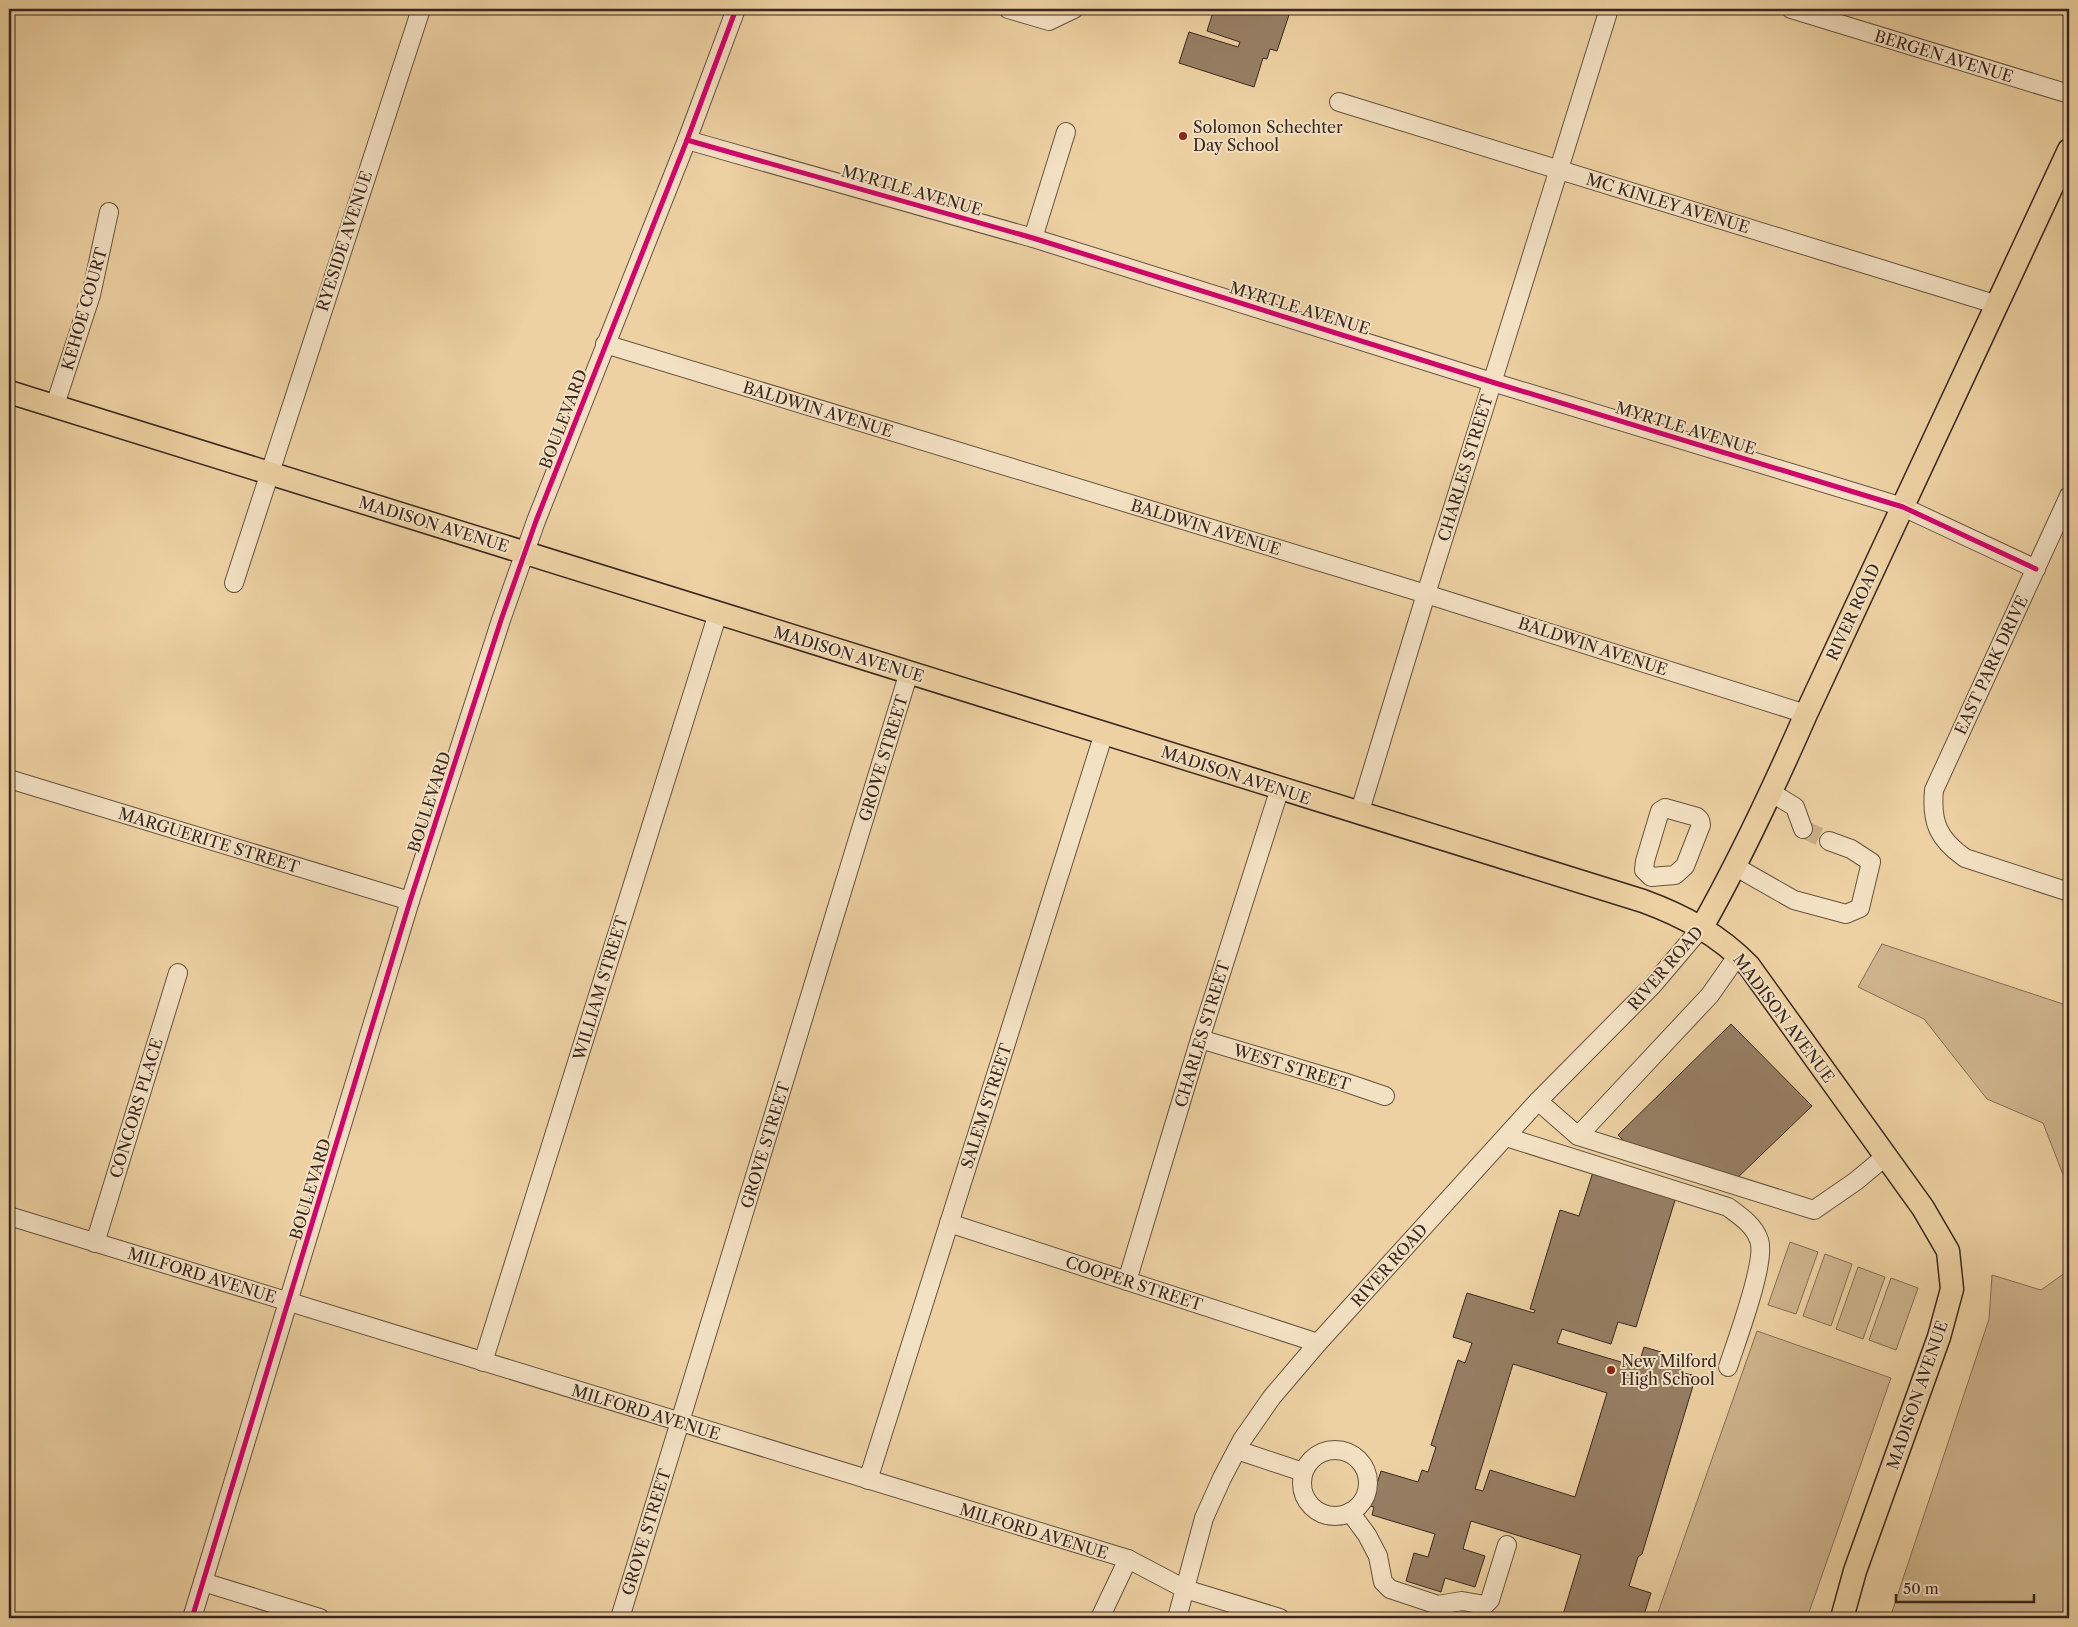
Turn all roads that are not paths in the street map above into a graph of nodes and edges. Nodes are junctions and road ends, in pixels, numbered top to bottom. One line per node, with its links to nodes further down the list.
1 (421, 9): 20 (street, RYESIDE AVENUE)
2 (736, 9): 10 (street, BOULEVARD)
3 (1008, 9): 4 (street)
4 (1074, 9)
5 (1609, 9): 12 (street, CHARLES STREET)
6 (1791, 9): 7 (street, BERGEN AVENUE)
7 (2069, 94)
8 (1339, 102): 12 (street, MC KINLEY AVENUE)
9 (1066, 132): 14 (street)
10 (687, 140): 14 (street, MYRTLE AVENUE); 16 (street, BOULEVARD)
11 (2069, 150): 15 (main road, RIVER ROAD)
12 (1559, 170): 15 (street, MC KINLEY AVENUE); 17 (street, CHARLES STREET)
13 (109, 212): 19 (street, KEHOE COURT)
14 (1033, 238): 17 (street, MYRTLE AVENUE)
15 (1998, 305): 22 (main road, RIVER ROAD)
16 (605, 344): 23 (street, BOULEVARD); 26 (street, BALDWIN AVENUE)
17 (1492, 382): 22 (street, MYRTLE AVENUE); 26 (street, CHARLES STREET)
18 (9, 392): 19 (main road, MADISON AVENUE)
19 (55, 405): 20 (main road, MADISON AVENUE)
20 (268, 472): 23 (main road, MADISON AVENUE); 25 (street, RYESIDE AVENUE)
21 (2069, 496): 24 (street, EAST PARK DRIVE)
22 (1903, 507): 24 (street, MYRTLE AVENUE); 29 (main road, RIVER ROAD)
23 (525, 552): 27 (main road, MADISON AVENUE); 40 (street, BOULEVARD)
24 (2036, 569): 39 (street, EAST PARK DRIVE)
25 (234, 583)
26 (1426, 594): 29 (street, BALDWIN AVENUE); 34 (street, CHARLES STREET)
27 (718, 613): 28 (main road, MADISON AVENUE); 57 (street, WILLIAM STREET)
28 (909, 672): 30 (main road, MADISON AVENUE); 59 (street, GROVE STREET)
29 (1806, 714): 33 (main road, RIVER ROAD)
30 (1104, 733): 32 (main road, MADISON AVENUE); 52 (street, SALEM STREET)
31 (9, 779): 40 (street, MARGUERITE STREET)
32 (1280, 788): 34 (main road, MADISON AVENUE); 45 (street, CHARLES STREET)
33 (1772, 793): 35 (street); 37 (main road, RIVER ROAD)
34 (1359, 814): 41 (main road, MADISON AVENUE)
35 (1803, 830)
36 (1829, 841): 37 (street)
37 (1736, 867): 42 (main road, RIVER ROAD)
38 (1651, 877): 41 (street)
39 (2069, 892)
40 (410, 901): 55 (street, BOULEVARD)
41 (1643, 901): 42 (main road, MADISON AVENUE)
42 (1702, 927): 43 (main road, MADISON AVENUE); 47 (street, RIVER ROAD)
43 (1738, 955): 48 (street); 50 (main road, MADISON AVENUE)
44 (178, 973): 53 (street, CONCORS PLACE)
45 (1200, 1039): 46 (street, WEST STREET); 54 (street, CHARLES STREET)
46 (1385, 1096)
47 (1538, 1101): 48 (street); 49 (street, RIVER ROAD)
48 (1578, 1136): 50 (street)
49 (1506, 1137): 56 (street, RIVER ROAD); 58 (street)
50 (1886, 1156): 74 (main road, MADISON AVENUE)
51 (9, 1216): 53 (street, MILFORD AVENUE)
52 (949, 1223): 54 (street, COOPER STREET); 62 (street, SALEM STREET)
53 (95, 1243): 55 (street, MILFORD AVENUE)
54 (1128, 1281): 56 (street, COOPER STREET)
55 (289, 1302): 57 (street, MILFORD AVENUE); 66 (street, BOULEVARD)
56 (1318, 1343): 60 (street, RIVER ROAD)
57 (483, 1362): 59 (street, MILFORD AVENUE)
58 (1728, 1367)
59 (680, 1422): 62 (street, MILFORD AVENUE); 70 (street, GROVE STREET)
60 (1237, 1450): 61 (street); 67 (street, RIVER ROAD)
61 (1303, 1472): 63 (street); 63 (street)
62 (868, 1480): 65 (street, MILFORD AVENUE)
63 (1350, 1512): 64 (street)
64 (1507, 1545)
65 (1128, 1559): 67 (street, MILFORD AVENUE); 71 (street)
66 (203, 1582): 68 (street, BOULEVARD); 69 (street)
67 (1186, 1589): 72 (street, RIVER ROAD); 73 (street, MILFORD AVENUE)
68 (192, 1618)
69 (320, 1618)
70 (620, 1618)
71 (1100, 1618)
72 (1177, 1618)
73 (1280, 1618)
74 (1842, 1618)

